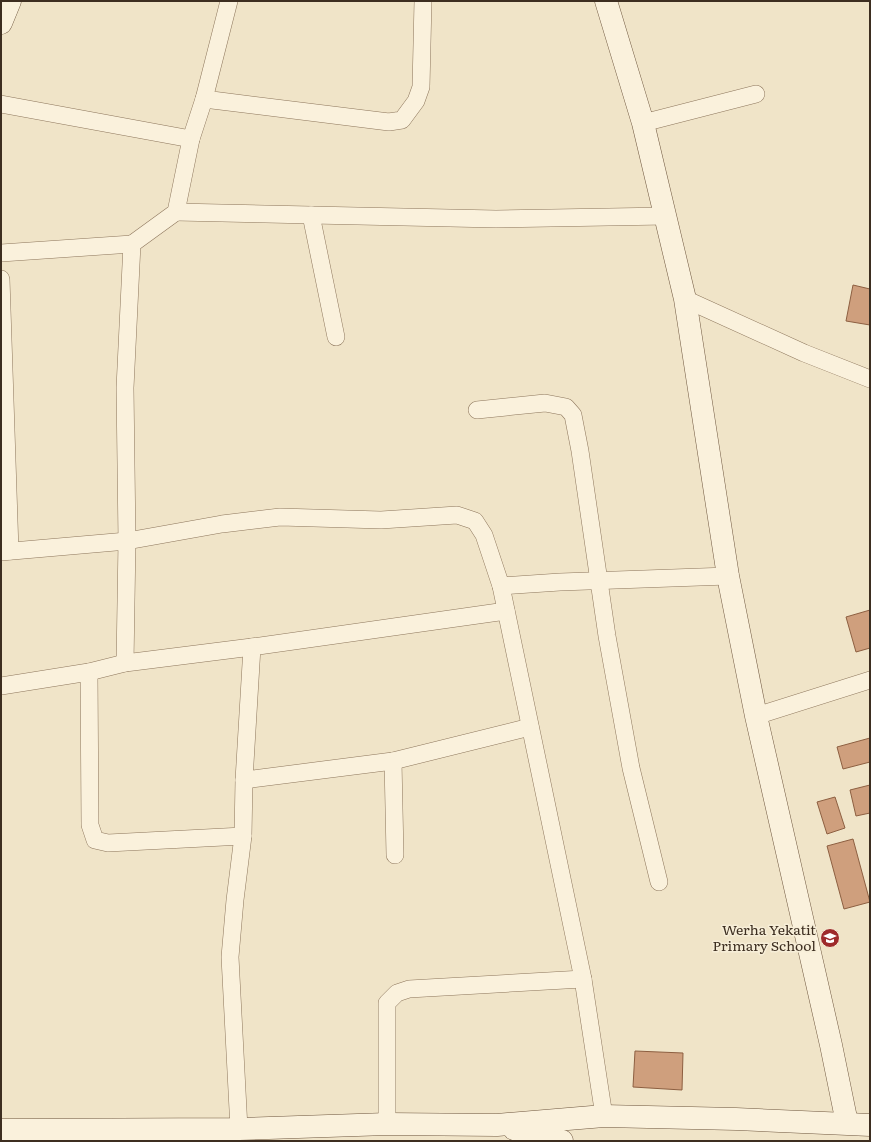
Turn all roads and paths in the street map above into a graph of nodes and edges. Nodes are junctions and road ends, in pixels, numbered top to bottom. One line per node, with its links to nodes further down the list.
1 (10, 1): 5 (street)
2 (229, 1): 7 (street)
3 (423, 1): 7 (street)
4 (606, 1): 9 (street)
5 (1, 23)
6 (756, 94): 9 (street)
7 (204, 99): 10 (street)
8 (1, 104): 10 (street)
9 (643, 123): 13 (street)
10 (191, 139): 11 (street)
11 (176, 212): 12 (street); 14 (street)
12 (311, 216): 13 (street); 18 (street)
13 (666, 216): 17 (street)
14 (132, 244): 15 (street); 22 (street)
15 (1, 253)
16 (1, 279): 21 (street)
17 (685, 299): 19 (street); 24 (street)
18 (336, 337)
19 (870, 379)
20 (477, 410): 25 (street)
21 (3, 431): 23 (street)
22 (127, 541): 23 (street); 26 (street); 29 (street)
23 (5, 551)
24 (728, 576): 25 (street); 33 (street)
25 (598, 581): 26 (street); 39 (street)
26 (501, 586): 27 (street)
27 (506, 611): 28 (street); 34 (street)
28 (252, 647): 29 (street); 36 (street)
29 (125, 663): 30 (street)
30 (89, 672): 32 (street); 37 (street)
31 (870, 680): 33 (street)
32 (1, 686)
33 (756, 716): 42 (street)
34 (530, 727): 35 (street); 40 (street)
35 (393, 761): 36 (street); 38 (street)
36 (244, 780): 37 (street)
37 (243, 836): 46 (street)
38 (395, 855)
39 (659, 882)
40 (583, 979): 41 (street); 43 (street)
41 (604, 1116): 42 (street); 44 (street)
42 (847, 1123): 45 (street)
43 (387, 1124): 44 (street); 48 (street)
44 (497, 1125): 49 (street)
45 (870, 1125)
46 (239, 1129): 47 (street); 48 (street)
47 (1, 1130)
48 (261, 1135)
49 (562, 1141)

